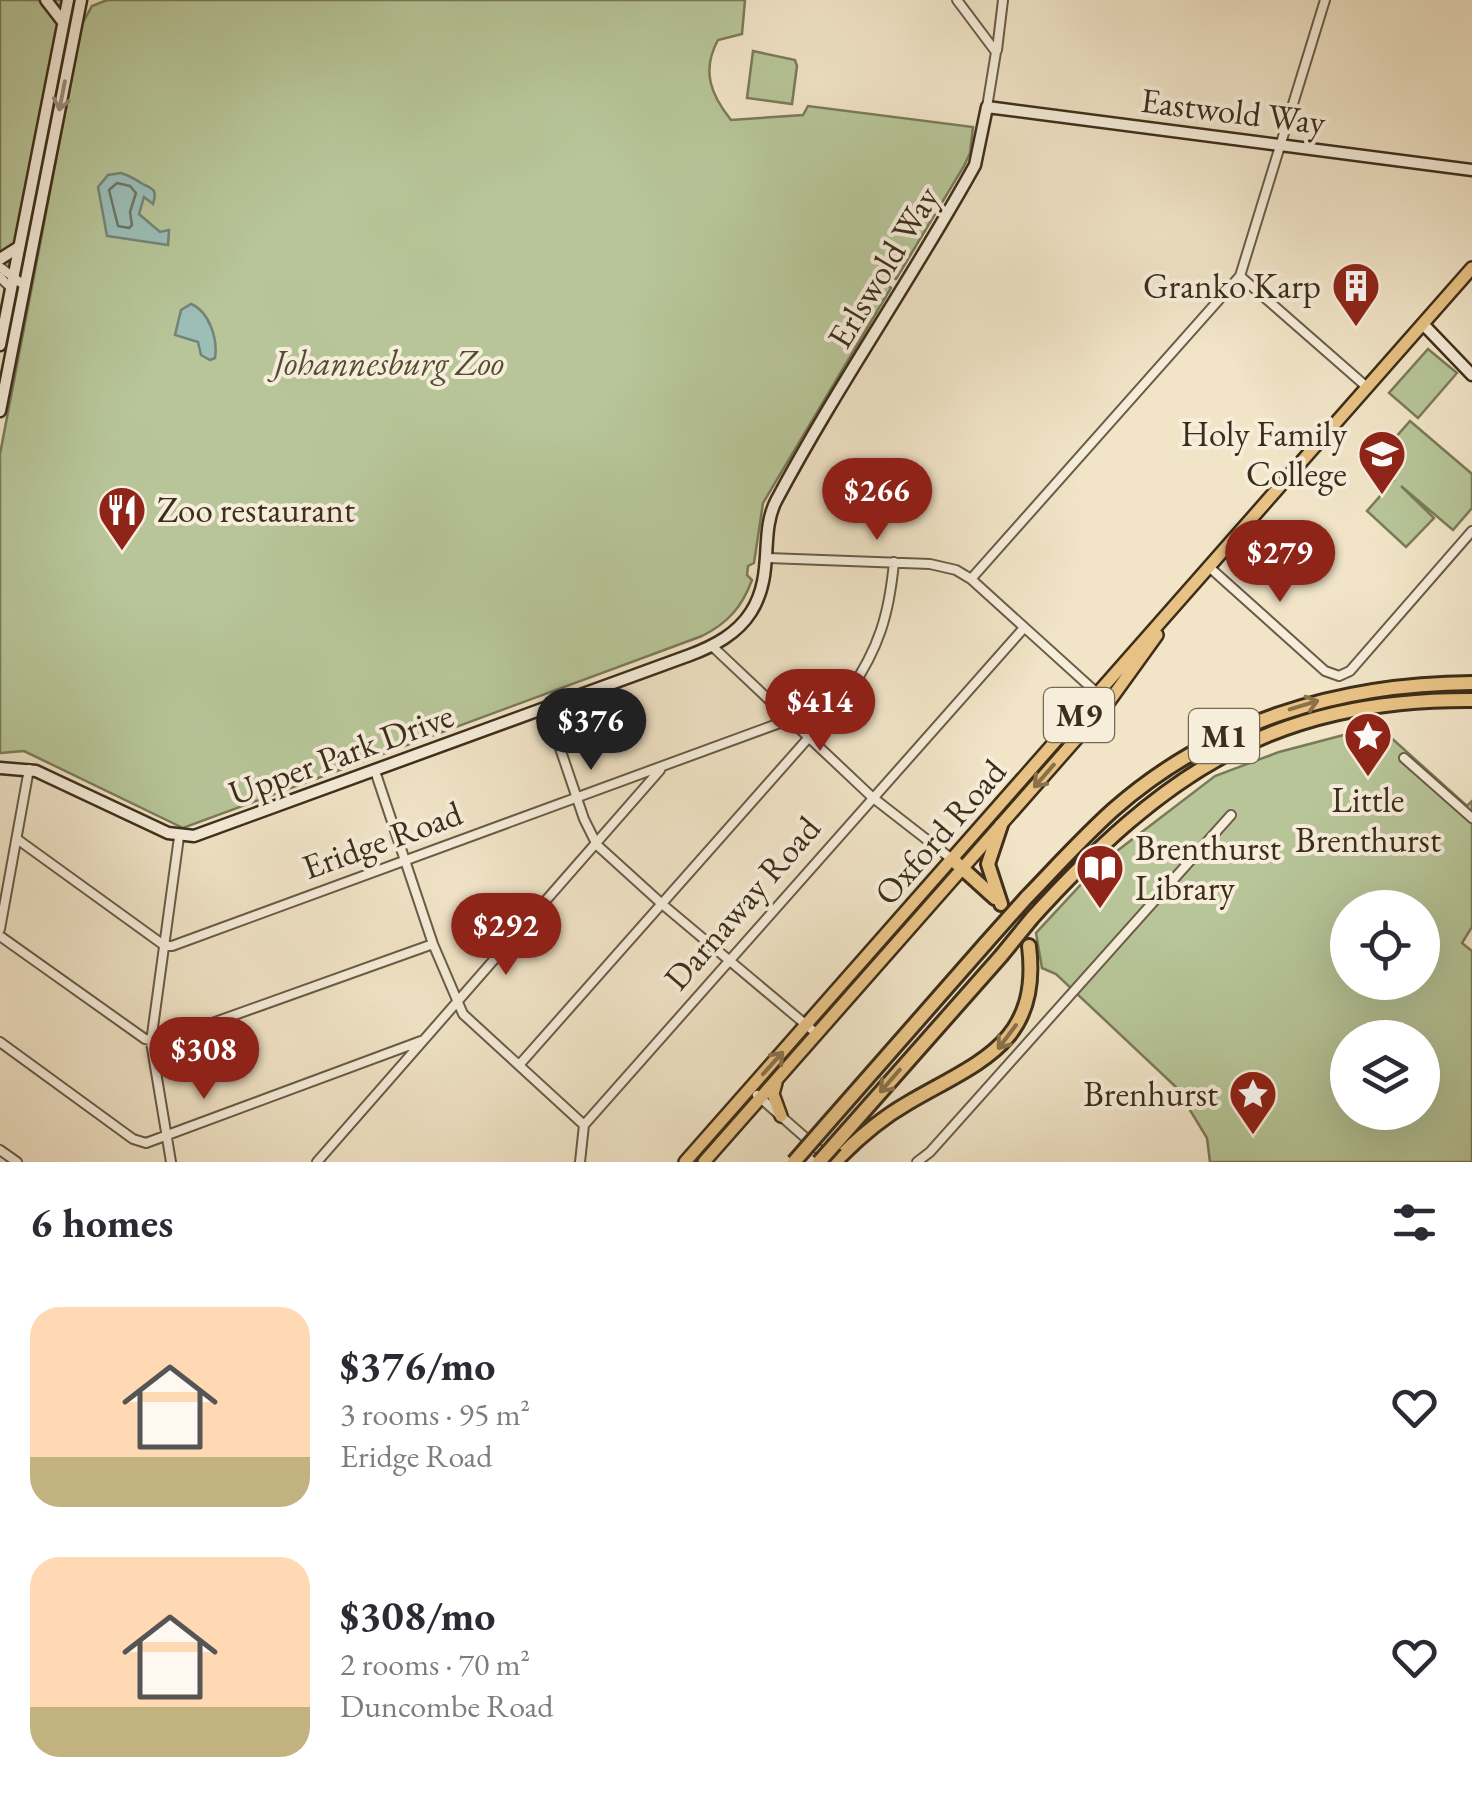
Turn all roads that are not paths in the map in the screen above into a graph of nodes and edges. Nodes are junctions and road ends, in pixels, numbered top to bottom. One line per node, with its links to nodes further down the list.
1 (46, 0): 7 (main road)
2 (68, 0): 7 (main road)
3 (81, 0): 20 (main road, one-way to 20)
4 (957, 0): 8 (street)
5 (1004, 0): 8 (street, Erlswold Way)
6 (1325, 0): 10 (street)
7 (64, 22): 12 (main road)
8 (996, 52): 9 (street, Erlswold Way)
9 (986, 108): 10 (main road, Eastwold Way); 27 (main road, Erlswold Way)
10 (1278, 146): 11 (main road, Eastwold Way); 16 (street)
11 (1472, 170)
12 (19, 247): 13 (main road); 19 (main road)
13 (0, 258)
14 (0, 267): 19 (street)
15 (1472, 268): 21 (main road, Oxford Road / M9)
16 (1240, 276): 24 (street); 30 (street)
17 (0, 277): 19 (street)
18 (1472, 277): 21 (main road, Oxford Road / M9)
19 (12, 284): 20 (street); 22 (main road)
20 (25, 291): 25 (main road)
21 (1426, 325): 23 (main road); 24 (main road, Oxford Road / M9)
22 (0, 345)
23 (1472, 374)
24 (1369, 389): 29 (main road, Oxford Road / M9)
25 (0, 411)
26 (1472, 532): 29 (street)
27 (768, 558): 28 (street); 32 (main road, Upper Park Drive)
28 (894, 562): 30 (street); 39 (street)
29 (1210, 568): 34 (main road, Oxford Road / M9); 36 (main road, Oxford Road / M9)
30 (971, 579): 31 (street)
31 (1023, 629): 34 (street); 45 (street, Darnaway Road)
32 (712, 646): 37 (main road, Upper Park Drive); 38 (street)
33 (1472, 683): 83 (highway, M1, one-way to 33, bridge)
34 (1098, 694): 36 (street); 54 (main road, Oxford Road / M9)
35 (1472, 700): 75 (highway, M1, one-way to 75, bridge)
36 (1108, 703): 49 (main road, Oxford Road / M9, one-way to 49)
37 (546, 707): 44 (main road, Upper Park Drive); 46 (street)
38 (788, 720): 39 (street); 42 (street, Eridge Road)
39 (809, 738): 45 (street); 55 (street)
40 (1404, 758): 48 (street)
41 (0, 768): 43 (main road)
42 (662, 768): 46 (street, Eridge Road); 52 (street)
43 (30, 769): 50 (main road); 51 (street)
44 (375, 771): 50 (main road, Upper Park Drive); 53 (street)
45 (872, 797): 54 (street); 60 (street, Darnaway Road)
46 (576, 798): 52 (street); 53 (street, Eridge Road)
47 (1231, 815): 86 (street)
48 (1472, 818)
49 (1002, 825): 54 (main road, Oxford Road / M9); 54 (highway)
50 (179, 837): 58 (street)
51 (17, 839): 56 (street); 58 (street)
52 (597, 845): 55 (street); 61 (street)
53 (406, 861): 57 (street); 58 (street, Eridge Road)
54 (957, 864): 62 (main road, Oxford Road / M9); 63 (main road, Oxford Road / M9)
55 (662, 904): 60 (street); 67 (street)
56 (0, 932): 66 (street)
57 (433, 944): 61 (street); 66 (street)
58 (165, 946): 66 (street)
59 (1029, 946): 75 (highway, one-way to 75)
60 (730, 959): 62 (street); 73 (street, Darnaway Road)
61 (458, 1004): 64 (street); 67 (street)
62 (806, 1025): 63 (street); 69 (main road, Oxford Road / M9, one-way to 62)
63 (818, 1034): 68 (main road, Oxford Road / M9)
64 (426, 1040): 74 (street); 79 (street)
65 (0, 1042): 74 (street)
66 (151, 1042): 74 (street)
67 (520, 1064): 73 (street)
68 (776, 1083): 70 (main road, Oxford Road / M9); 71 (main road)
69 (749, 1089): 70 (street); 81 (main road, Oxford Road / M9)
70 (762, 1099): 71 (street); 72 (main road, Oxford Road / M9)
71 (779, 1114): 72 (main road); 85 (street)
72 (744, 1116): 82 (main road, Oxford Road / M9)
73 (584, 1124): 80 (street)
74 (167, 1136): 78 (street)
75 (840, 1148): 84 (highway, M1, bridge); 85 (highway)
76 (0, 1150): 77 (street)
77 (17, 1162)
78 (171, 1162)
79 (317, 1162)
80 (580, 1162)
81 (685, 1162)
82 (704, 1162)
83 (794, 1162)
84 (819, 1162)
85 (834, 1162)
86 (917, 1162)

